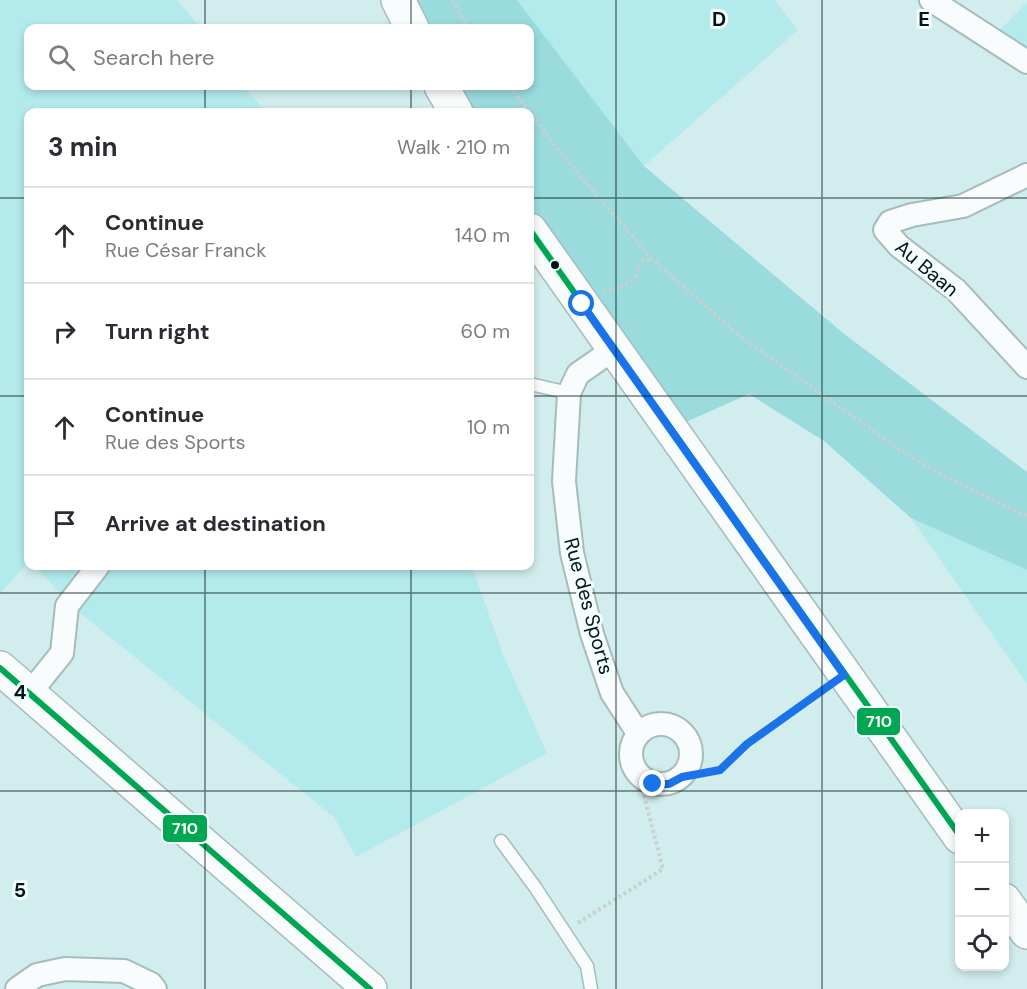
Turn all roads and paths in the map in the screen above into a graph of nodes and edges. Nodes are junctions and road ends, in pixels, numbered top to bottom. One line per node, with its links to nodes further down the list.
1 (398, 0): 4 (main road)
2 (452, 0): 5 (path)
3 (931, 0): 6 (street)
4 (410, 24)
5 (466, 24)
6 (1027, 62)
7 (443, 90): 9 (main road)
8 (513, 90): 10 (path)
9 (454, 108)
10 (527, 108)
11 (534, 118): 14 (path)
12 (1027, 175): 17 (street, Au Baan)
13 (534, 236): 15 (main road)
14 (652, 259): 15 (path); 20 (path)
15 (582, 304): 16 (main road)
16 (614, 349): 19 (street); 23 (main road)
17 (1027, 367)
18 (534, 385): 19 (lane)
19 (569, 393): 25 (street, Rue des Sports)
20 (1027, 516)
21 (95, 570): 24 (street)
22 (0, 668): 24 (main road)
23 (844, 675): 27 (path); 28 (main road)
24 (29, 694): 35 (main road)
25 (638, 733): 26 (street); 27 (street)
26 (639, 776): 27 (street); 31 (path)
27 (682, 777)
28 (955, 830)
29 (501, 841): 31 (lane)
30 (1009, 906): 32 (main road)
31 (564, 932): 36 (lane)
32 (1027, 932)
33 (17, 989): 34 (street)
34 (155, 989)
35 (370, 989)
36 (591, 989)

